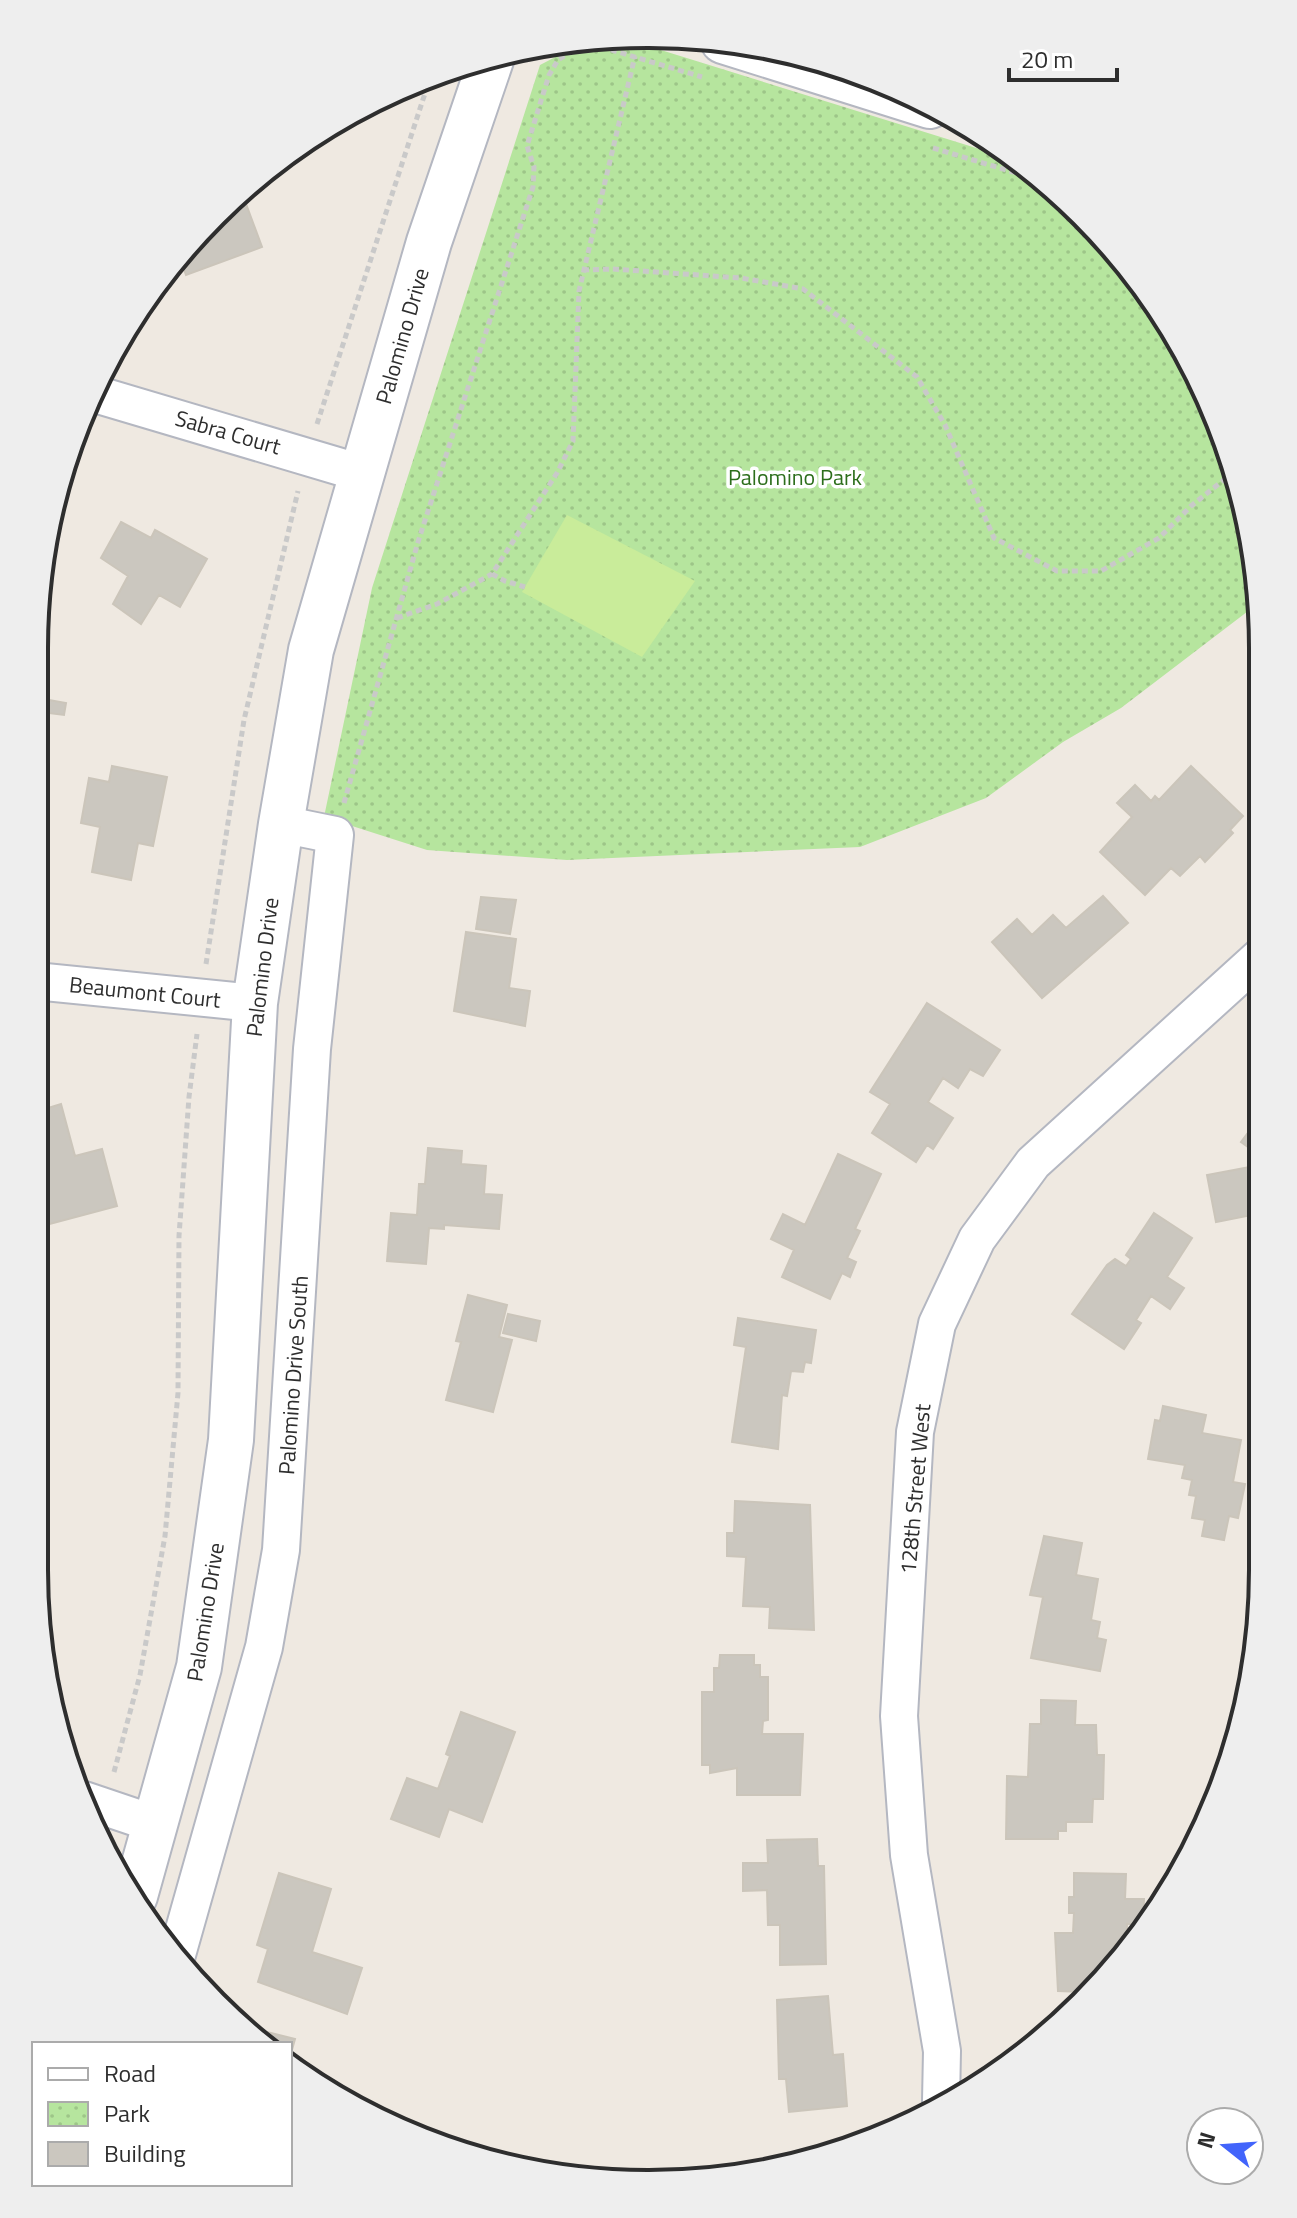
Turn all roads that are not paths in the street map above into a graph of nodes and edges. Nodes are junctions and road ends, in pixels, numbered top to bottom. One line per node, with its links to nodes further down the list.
1 (488, 70): 3 (street, Palomino Drive)
2 (104, 397): 3 (street, Sabra Court)
3 (361, 473): 4 (street, Palomino Drive)
4 (281, 824): 7 (street, Palomino Drive); 11 (street, Palomino Drive South)
5 (1249, 967): 12 (street, 128th Street West)
6 (48, 982): 7 (street, Beaumont Court)
7 (255, 1003): 9 (street, Palomino Drive)
8 (96, 1804): 9 (street)
9 (155, 1824): 10 (street, Palomino Drive)
10 (138, 1886)
11 (180, 1944)
12 (941, 2094)

